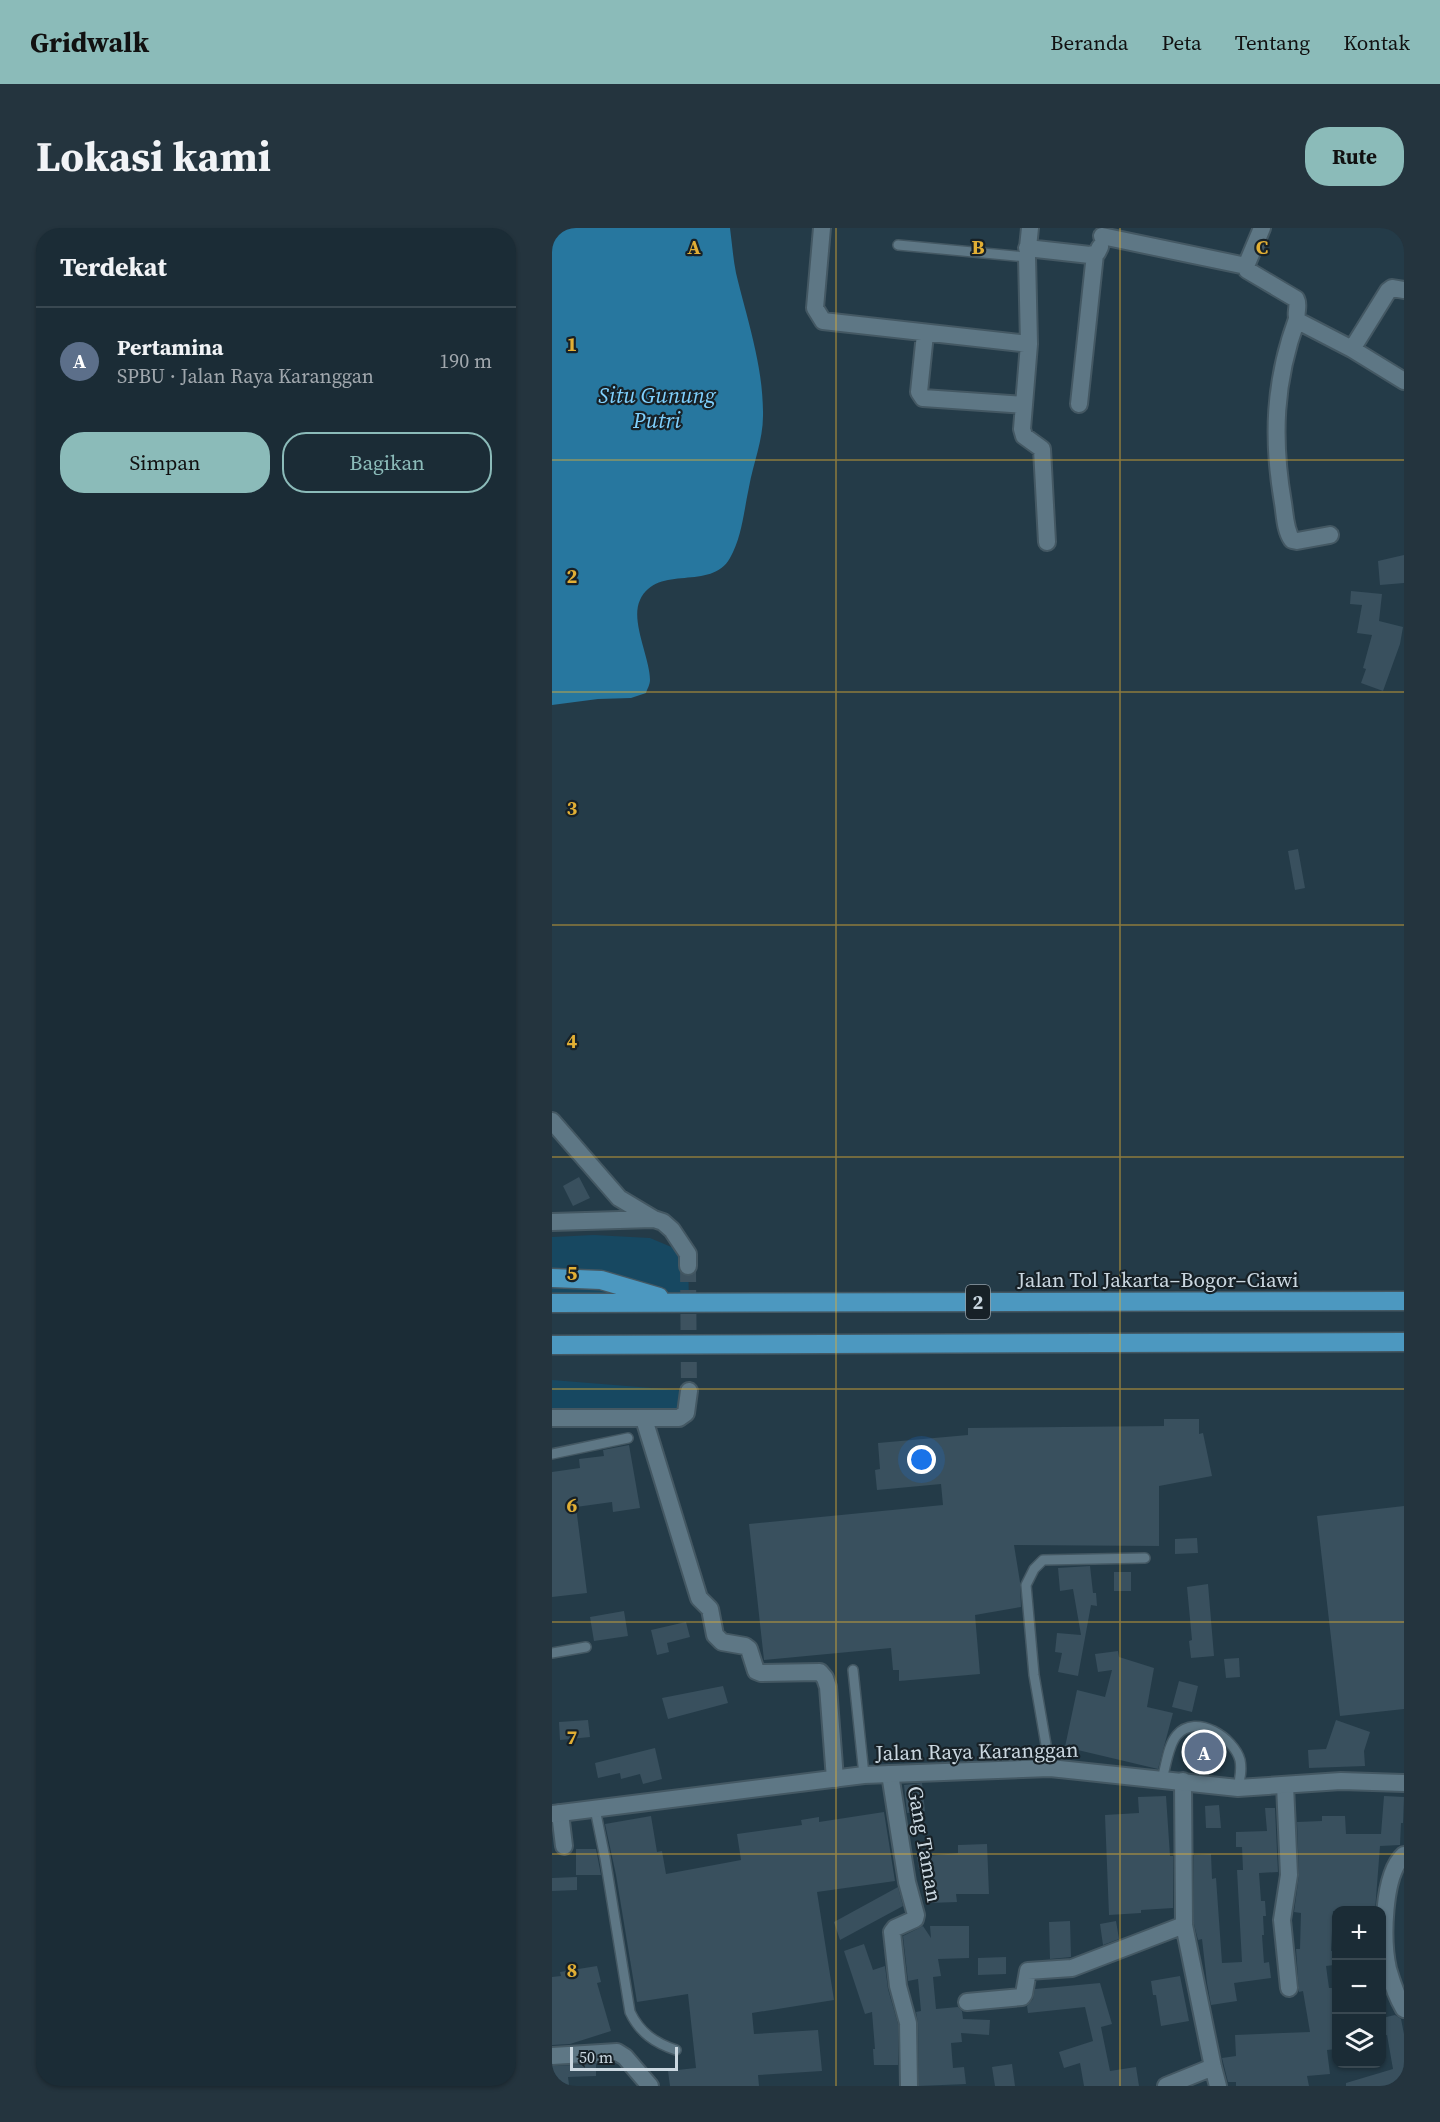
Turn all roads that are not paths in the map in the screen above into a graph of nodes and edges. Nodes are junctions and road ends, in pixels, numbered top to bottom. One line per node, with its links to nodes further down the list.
1 (822, 228): 11 (street)
2 (1030, 228): 6 (street)
3 (1262, 228): 8 (street)
4 (1103, 232): 7 (street); 8 (street)
5 (898, 245): 6 (lane)
6 (1027, 252): 7 (street); 12 (street)
7 (1095, 254): 15 (street)
8 (1246, 266): 10 (street)
9 (1404, 290): 13 (street)
10 (1297, 319): 13 (street); 17 (street)
11 (925, 333): 12 (street); 16 (street)
12 (1029, 344): 16 (street)
13 (1352, 349): 14 (street)
14 (1404, 381)
15 (1080, 404)
16 (1024, 405): 18 (street)
17 (1330, 535)
18 (1047, 542)
19 (552, 1121): 20 (street)
20 (654, 1219): 21 (street); 22 (street)
21 (552, 1222)
22 (688, 1266)
23 (552, 1278): 26 (highway)
24 (1404, 1301): 26 (highway, Jalan Tol Jakarta–Bogor–Ciawi / 2)
25 (552, 1303): 26 (highway, Jalan Tol Jakarta–Bogor–Ciawi / 2)
26 (680, 1303)
27 (1404, 1342): 28 (highway, 2)
28 (552, 1346)
29 (690, 1391): 31 (street)
30 (552, 1418): 31 (street)
31 (644, 1419): 41 (street)
32 (628, 1438): 33 (lane)
33 (552, 1454)
34 (1145, 1558): 38 (lane)
35 (586, 1647): 36 (lane)
36 (552, 1653)
37 (853, 1670): 40 (lane)
38 (1050, 1768): 39 (street, Jalan Raya Karanggan); 42 (street, Jalan Raya Karanggan)
39 (890, 1774): 40 (street, Jalan Raya Karanggan); 59 (street, Gang Taman)
40 (864, 1775): 41 (street, Jalan Raya Karanggan)
41 (835, 1779): 47 (street, Jalan Raya Karanggan)
42 (1162, 1779): 43 (street, Jalan Raya Karanggan); 46 (lane)
43 (1183, 1781): 46 (street, Jalan Raya Karanggan); 51 (street)
44 (1404, 1783): 45 (street, Jalan Raya Karanggan)
45 (1285, 1785): 46 (street, Jalan Raya Karanggan); 52 (street)
46 (1238, 1788)
47 (595, 1809): 48 (street, Jalan Raya Karanggan); 55 (lane)
48 (556, 1813): 49 (street)
49 (564, 1846)
50 (1404, 1855): 54 (street)
51 (1184, 1925): 53 (street); 57 (street)
52 (1288, 1988)
53 (967, 2002)
54 (1404, 2009)
55 (676, 2050)
56 (552, 2056): 58 (street)
57 (1213, 2067): 60 (street); 61 (street)
58 (650, 2086)
59 (909, 2086)
60 (1166, 2086)
61 (1218, 2086)

